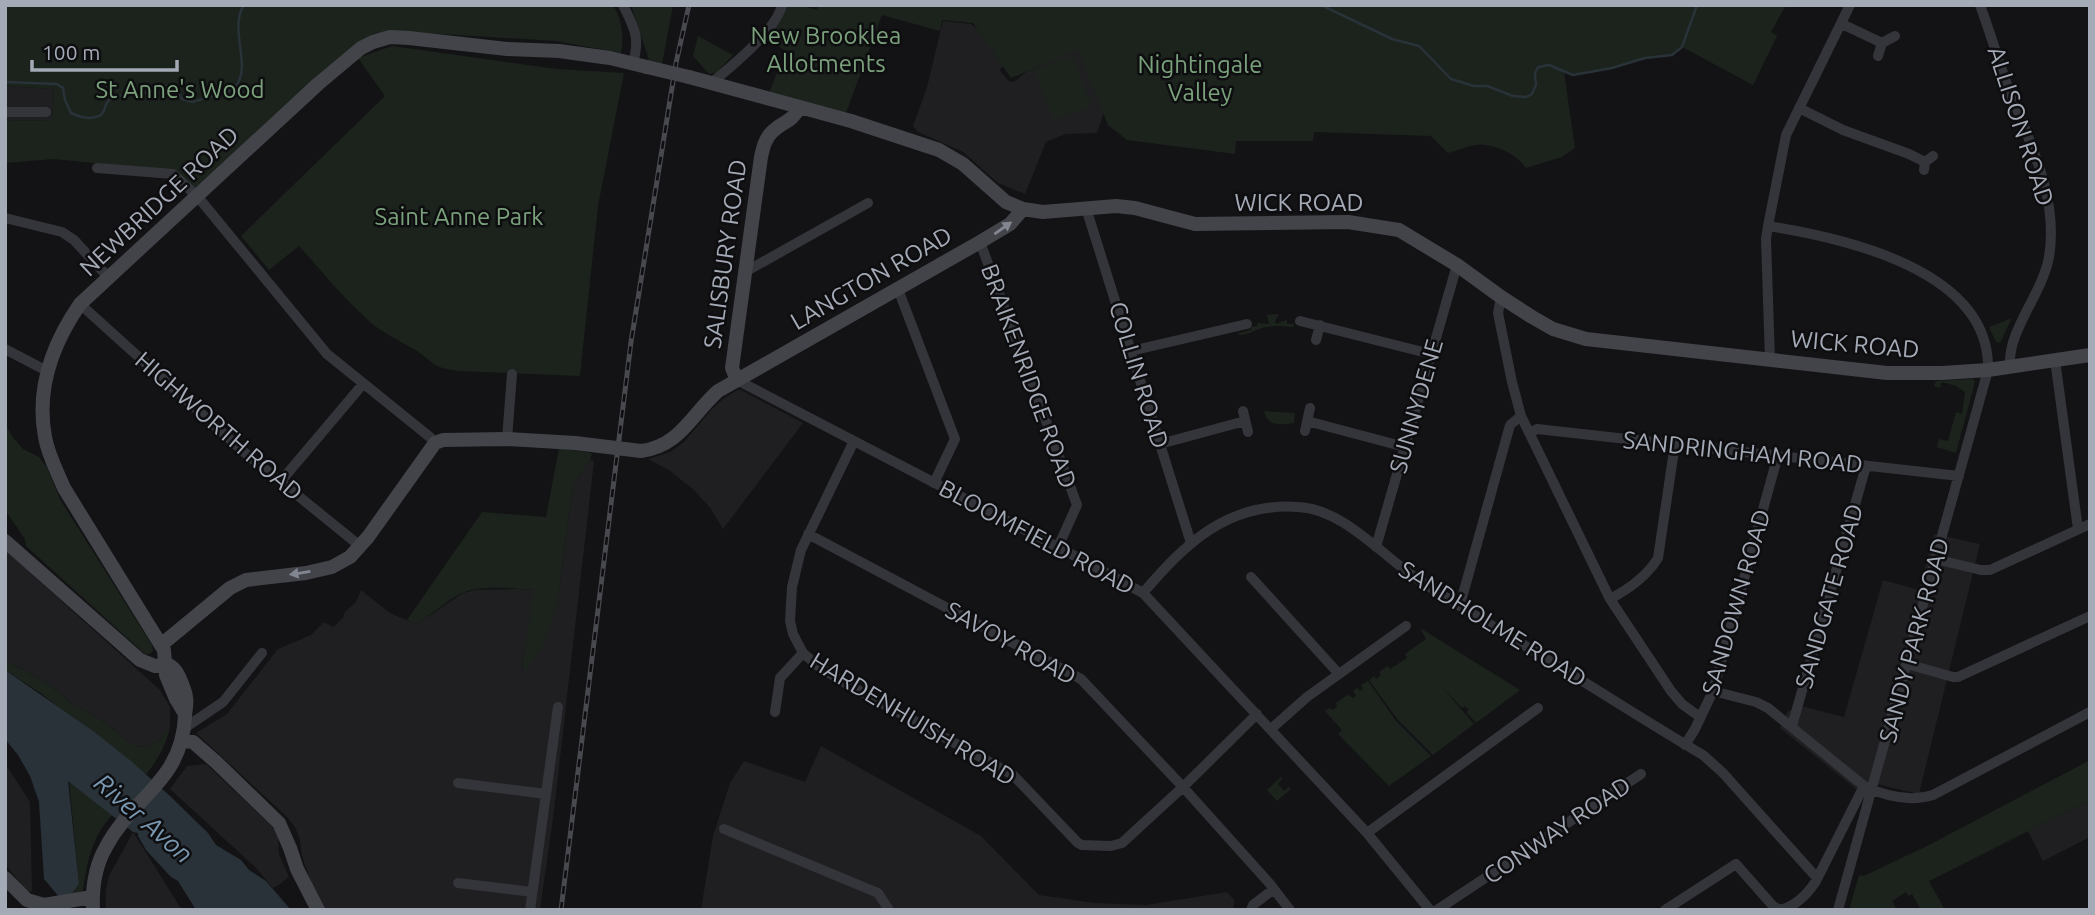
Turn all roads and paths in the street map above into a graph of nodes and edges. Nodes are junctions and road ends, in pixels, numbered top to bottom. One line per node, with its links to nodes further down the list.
1 (623, 5): 9 (street)
2 (782, 5): 10 (street)
3 (1850, 5): 5 (street)
4 (1980, 5): 42 (street, ALLISON ROAD)
5 (1842, 24): 7 (street); 12 (street)
6 (1895, 36): 7 (street)
7 (1882, 43): 8 (street)
8 (1878, 56)
9 (640, 66): 10 (street, WICK ROAD, bridge); 17 (street, NEWBRIDGE ROAD)
10 (711, 83): 11 (street, WICK ROAD)
11 (799, 108): 20 (street, WICK ROAD); 25 (street, SALISBURY ROAD)
12 (1799, 108): 15 (street); 22 (street)
13 (5, 112): 14 (street)
14 (46, 112)
15 (1927, 163)
16 (97, 168): 17 (street)
17 (198, 197): 26 (street, NEWBRIDGE ROAD); 47 (street)
18 (868, 203): 25 (street)
19 (1086, 208): 20 (street, WICK ROAD); 24 (street, WICK ROAD); 37 (street, COLLIN ROAD)
20 (1023, 209): 23 (street, LANGTON ROAD, one-way to 20)
21 (5, 218): 26 (street)
22 (1769, 226): 40 (street); 43 (street)
23 (980, 242): 27 (street, LANGTON ROAD); 69 (street, BRAIKENRIDGE ROAD)
24 (1457, 265): 28 (street, WICK ROAD); 38 (street, SUNNYDENE)
25 (745, 272): 46 (street, SALISBURY ROAD)
26 (108, 277): 29 (street, NEWBRIDGE ROAD)
27 (898, 289): 46 (street, LANGTON ROAD); 62 (street)
28 (1501, 297): 40 (street, WICK ROAD); 49 (street)
29 (80, 304): 44 (street, NEWBRIDGE ROAD); 61 (street, HIGHWORTH ROAD)
30 (1300, 321): 32 (street)
31 (1247, 324): 33 (street)
32 (1320, 325): 34 (street); 38 (street)
33 (1221, 330): 35 (street); 37 (street)
34 (1316, 340)
35 (1224, 344)
36 (5, 349): 44 (street)
37 (1131, 351): 55 (street, COLLIN ROAD)
38 (1431, 355): 57 (street, SUNNYDENE)
39 (2090, 355): 41 (street, WICK ROAD)
40 (1770, 360): 43 (street, WICK ROAD)
41 (2055, 360): 42 (street, WICK ROAD); 64 (street)
42 (2010, 367): 43 (street, WICK ROAD)
43 (1988, 370): 60 (street, SANDY PARK ROAD)
44 (47, 371): 78 (street, NEWBRIDGE ROAD)
45 (512, 374): 52 (street)
46 (737, 380): 52 (street, LANGTON ROAD, bridge); 53 (street, BLOOMFIELD ROAD)
47 (363, 384): 54 (street); 61 (street)
48 (1310, 408): 57 (street)
49 (1521, 416): 51 (street); 75 (street)
50 (1245, 421): 55 (street)
51 (1529, 433): 56 (street, SANDRINGHAM ROAD); 74 (street)
52 (507, 439): 54 (street)
53 (855, 441): 62 (street, BLOOMFIELD ROAD); 65 (street, HARDENHUISH ROAD)
54 (435, 443): 68 (street)
55 (1160, 444): 67 (street, COLLIN ROAD)
56 (1675, 444): 58 (street, SANDRINGHAM ROAD); 74 (street)
57 (1405, 447): 70 (street, SUNNYDENE)
58 (1779, 455): 59 (street, SANDRINGHAM ROAD); 84 (street, SANDOWN ROAD)
59 (1866, 466): 60 (street, SANDRINGHAM ROAD); 91 (street, SANDGATE ROAD)
60 (1959, 476): 71 (street, SANDY PARK ROAD)
61 (281, 481): 68 (street, HIGHWORTH ROAD)
62 (934, 483): 69 (street, BLOOMFIELD ROAD)
63 (2090, 524): 64 (street)
64 (2078, 529): 71 (street)
65 (808, 534): 80 (street, HARDENHUISH ROAD); 97 (street, SAVOY ROAD)
66 (5, 541): 81 (street)
67 (1191, 543): 70 (street, SANDHOLME ROAD); 73 (street, SANDHOLME ROAD)
68 (360, 546): 78 (street, one-way to 78)
69 (1058, 547): 73 (street, BLOOMFIELD ROAD)
70 (1376, 547): 75 (street, SANDHOLME ROAD)
71 (1935, 559): 82 (street, SANDY PARK ROAD)
72 (1251, 577): 83 (street)
73 (1143, 593): 89 (street, BLOOMFIELD ROAD)
74 (1610, 599): 90 (street)
75 (1460, 605): 94 (street, SANDHOLME ROAD)
76 (2090, 615): 82 (street)
77 (1406, 626): 83 (street)
78 (161, 645): 81 (street, NEWBRIDGE ROAD)
79 (262, 653): 92 (street)
80 (803, 653): 87 (street); 97 (street, HARDENHUISH ROAD)
81 (166, 664): 92 (street, NEWBRIDGE ROAD)
82 (1907, 664): 98 (street, SANDY PARK ROAD)
83 (1338, 673): 93 (street)
84 (1713, 691): 90 (street, SANDOWN ROAD); 91 (street)
85 (558, 707): 99 (street)
86 (1538, 708): 101 (street)
87 (775, 712)
88 (2090, 712): 98 (street)
89 (1257, 714): 93 (street, BLOOMFIELD ROAD); 97 (street, HARDENHUISH ROAD)
90 (1700, 717): 94 (street, SANDOWN ROAD)
91 (1792, 726): 98 (street)
92 (185, 727): 107 (street); 109 (street)
93 (1271, 729): 101 (street, BLOOMFIELD ROAD)
94 (1685, 744): 103 (street, SANDHOLME ROAD)
95 (1641, 774): 115 (street, CONWAY ROAD)
96 (458, 783): 99 (street)
97 (1183, 787): 105 (street, SAVOY ROAD)
98 (1868, 788): 103 (street); 117 (street, SANDY PARK ROAD)
99 (545, 793): 106 (street)
100 (724, 829): 111 (street)
101 (1367, 833): 114 (street, BLOOMFIELD ROAD)
102 (5, 878): 107 (street); 108 (street)
103 (1817, 878): 116 (street)
104 (458, 883): 106 (street)
105 (1272, 887): 112 (street); 113 (street, SAVOY ROAD)
106 (532, 892): 110 (street)
107 (88, 902)
108 (23, 910)
109 (318, 910)
110 (530, 910)
111 (889, 910)
112 (1251, 910)
113 (1290, 910)
114 (1430, 910)
115 (1437, 910)
116 (1665, 910)
117 (1838, 910)

